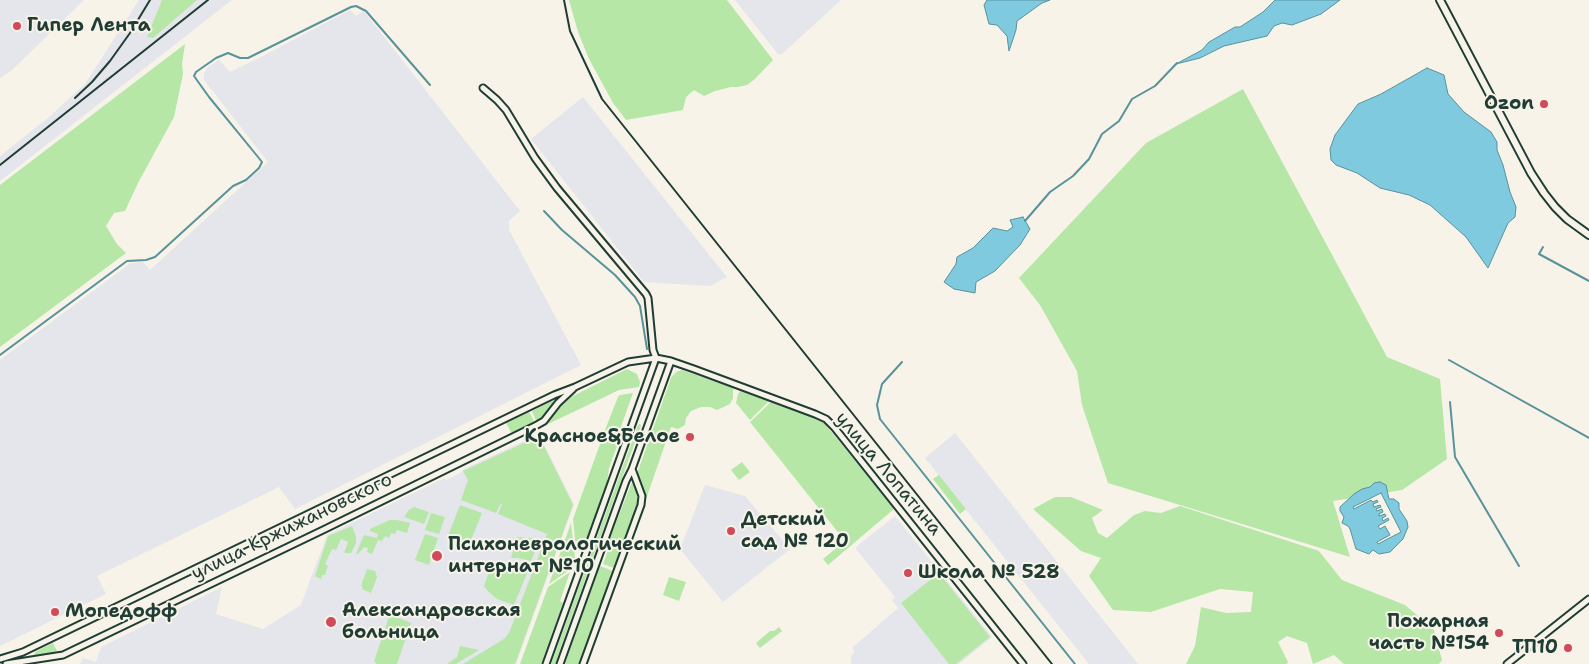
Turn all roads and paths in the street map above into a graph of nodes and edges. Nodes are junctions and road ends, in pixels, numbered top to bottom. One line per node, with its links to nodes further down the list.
1 (1440, 0): 3 (street)
2 (483, 88): 4 (street)
3 (1589, 235)
4 (656, 358): 5 (street, улица Лопатина); 6 (street, улица Кржижановского); 15 (street)
5 (672, 361): 9 (street); 18 (street, улица Лопатина)
6 (576, 386): 7 (street, улица Кржижановского); 8 (street, улица Кржижановского)
7 (554, 395): 8 (street); 11 (street, улица Кржижановского)
8 (558, 403): 12 (street, улица Кржижановского)
9 (632, 469): 16 (street); 17 (street)
10 (1589, 599): 19 (street)
11 (34, 647): 12 (street); 13 (street, улица Кржижановского)
12 (35, 659): 14 (street, улица Кржижановского)
13 (0, 660)
14 (6, 664)
15 (546, 664)
16 (560, 664)
17 (583, 664)
18 (1023, 664)
19 (1507, 664)

